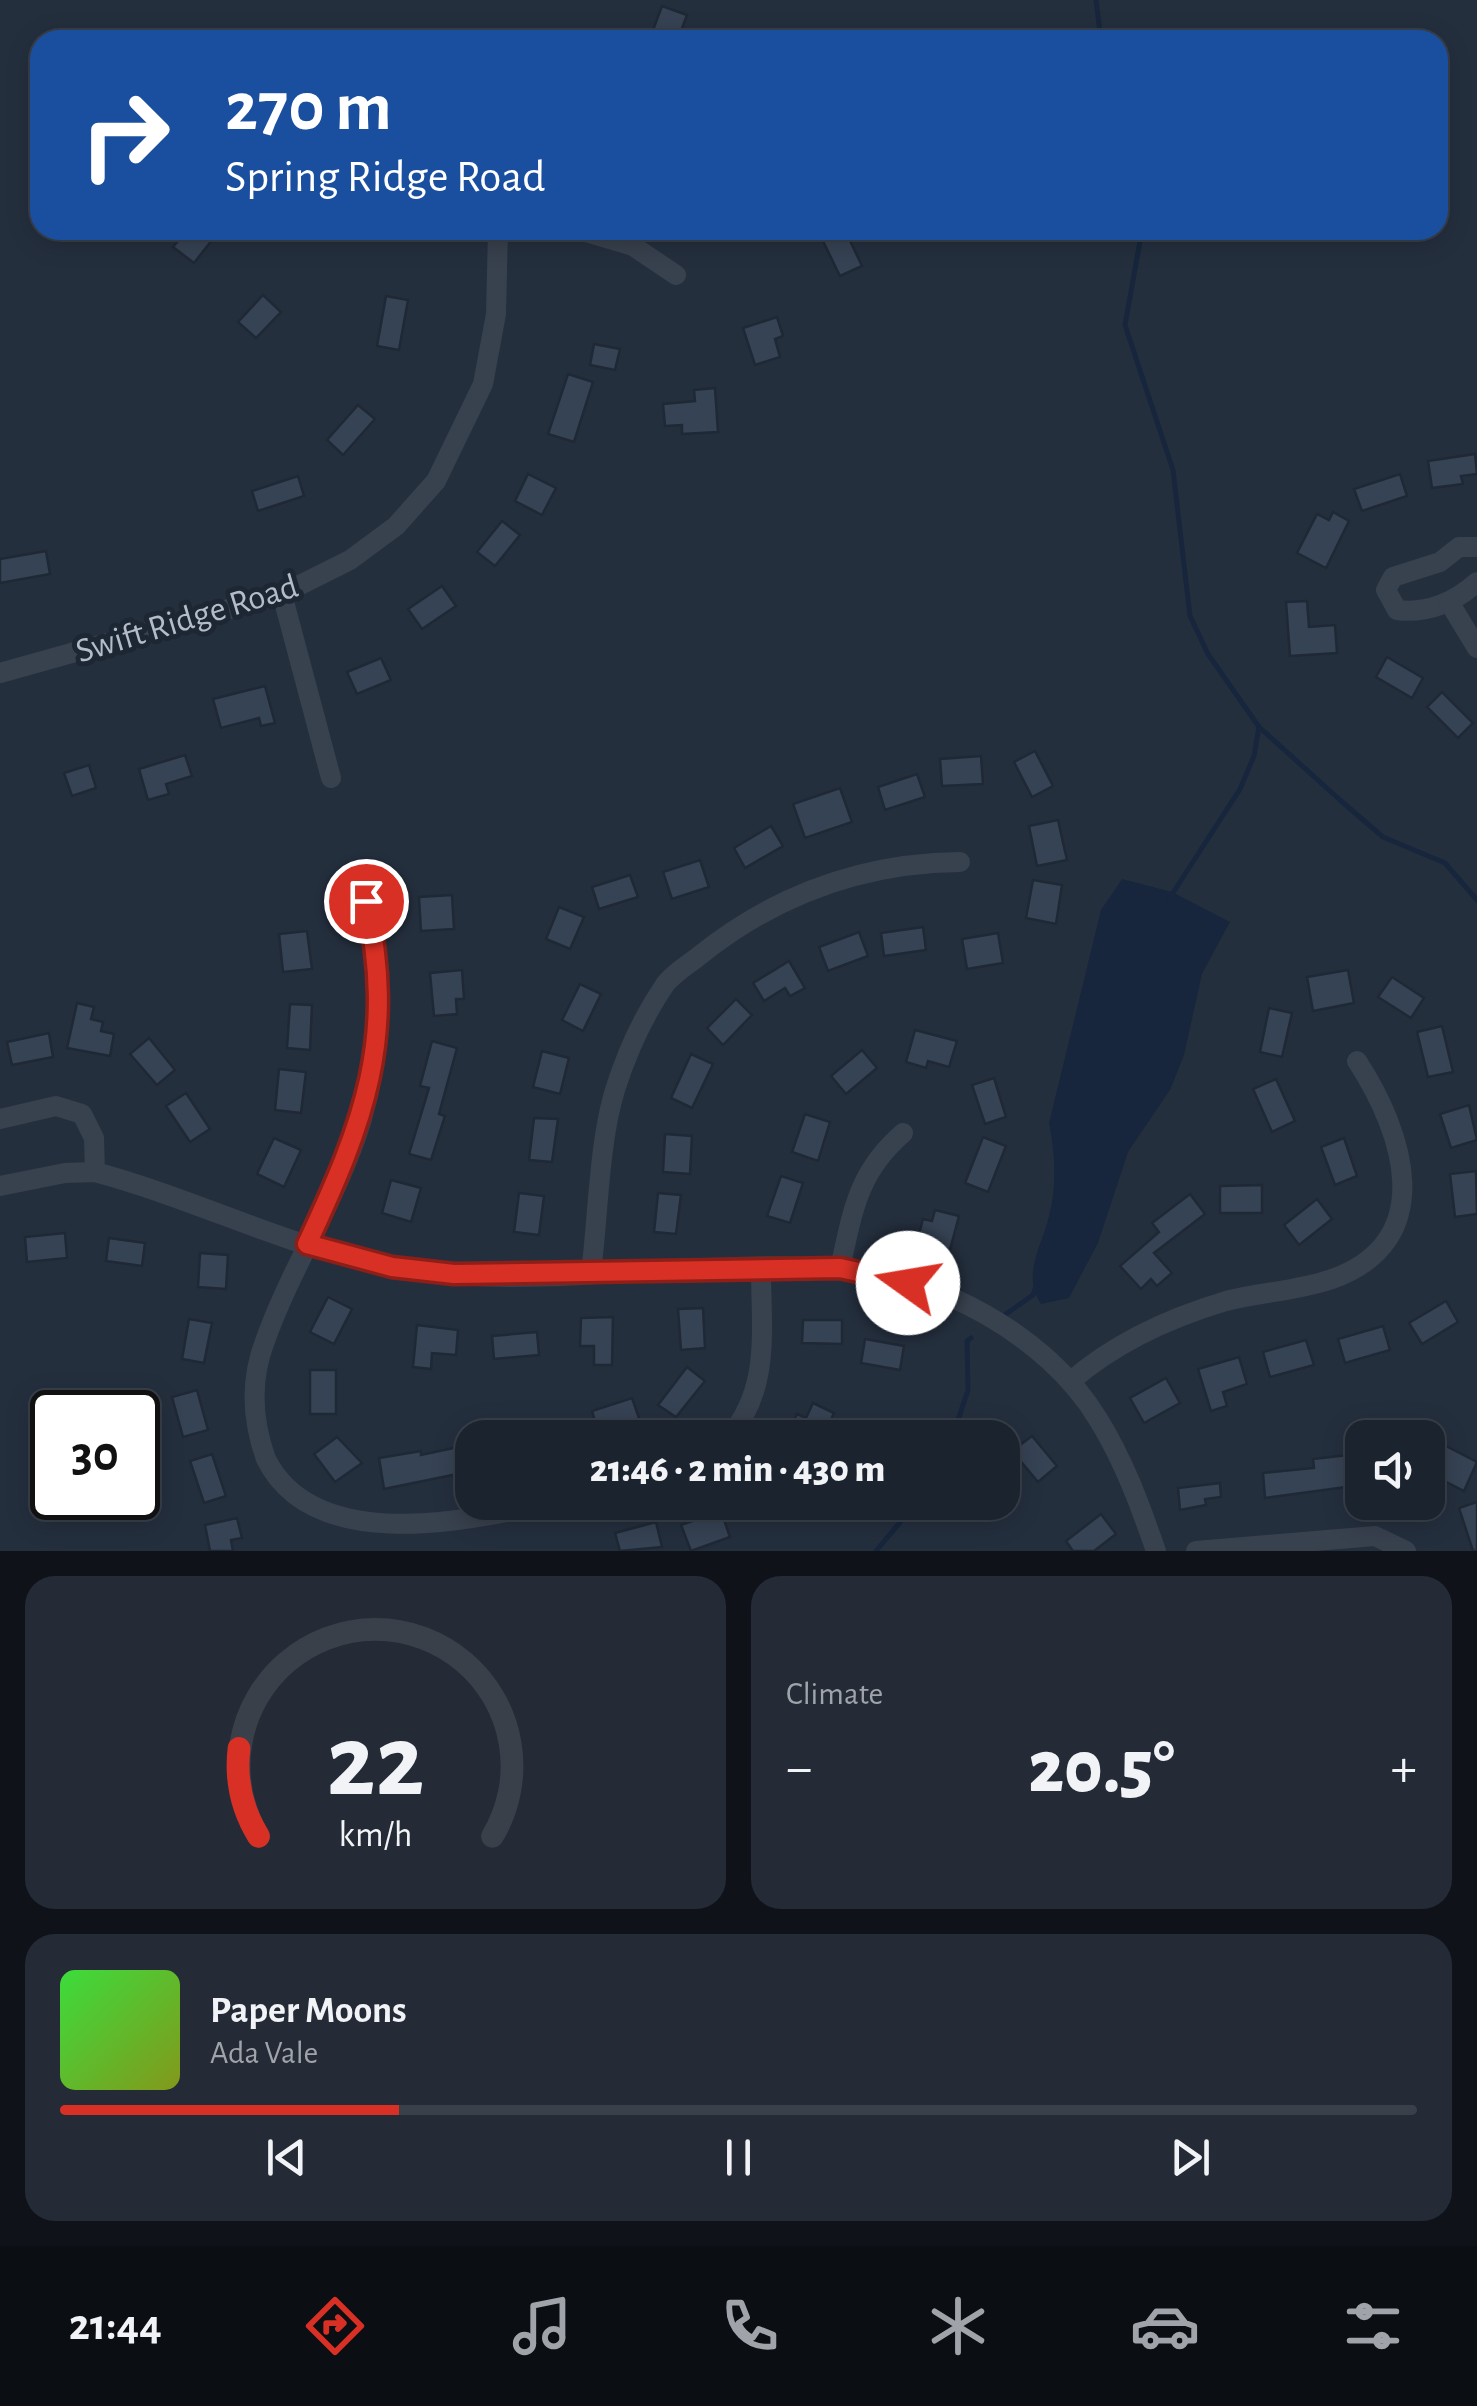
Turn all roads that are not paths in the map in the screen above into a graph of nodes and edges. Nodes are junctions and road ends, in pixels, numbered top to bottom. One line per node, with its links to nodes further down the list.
1 (498, 240): 6 (street, Swift Ridge Road)
2 (613, 240): 3 (street)
3 (676, 275)
4 (1477, 547): 7 (street)
5 (1477, 582): 7 (street)
6 (282, 594): 9 (street, Swift Ridge Road); 10 (street)
7 (1448, 602): 8 (street)
8 (1477, 648)
9 (0, 673)
10 (331, 778)
11 (960, 862): 21 (street)
12 (366, 901): 18 (street)
13 (1357, 1061): 22 (street)
14 (0, 1119): 16 (street)
15 (904, 1133): 20 (street)
16 (95, 1172): 17 (street); 18 (street)
17 (0, 1186)
18 (307, 1244): 21 (street); 24 (street)
19 (761, 1268): 20 (street); 21 (street); 23 (street)
20 (840, 1268): 22 (street)
21 (591, 1273)
22 (1070, 1381): 25 (street)
23 (743, 1420)
24 (477, 1520)
25 (1156, 1551)
26 (1196, 1551): 27 (street)
27 (1406, 1551)

